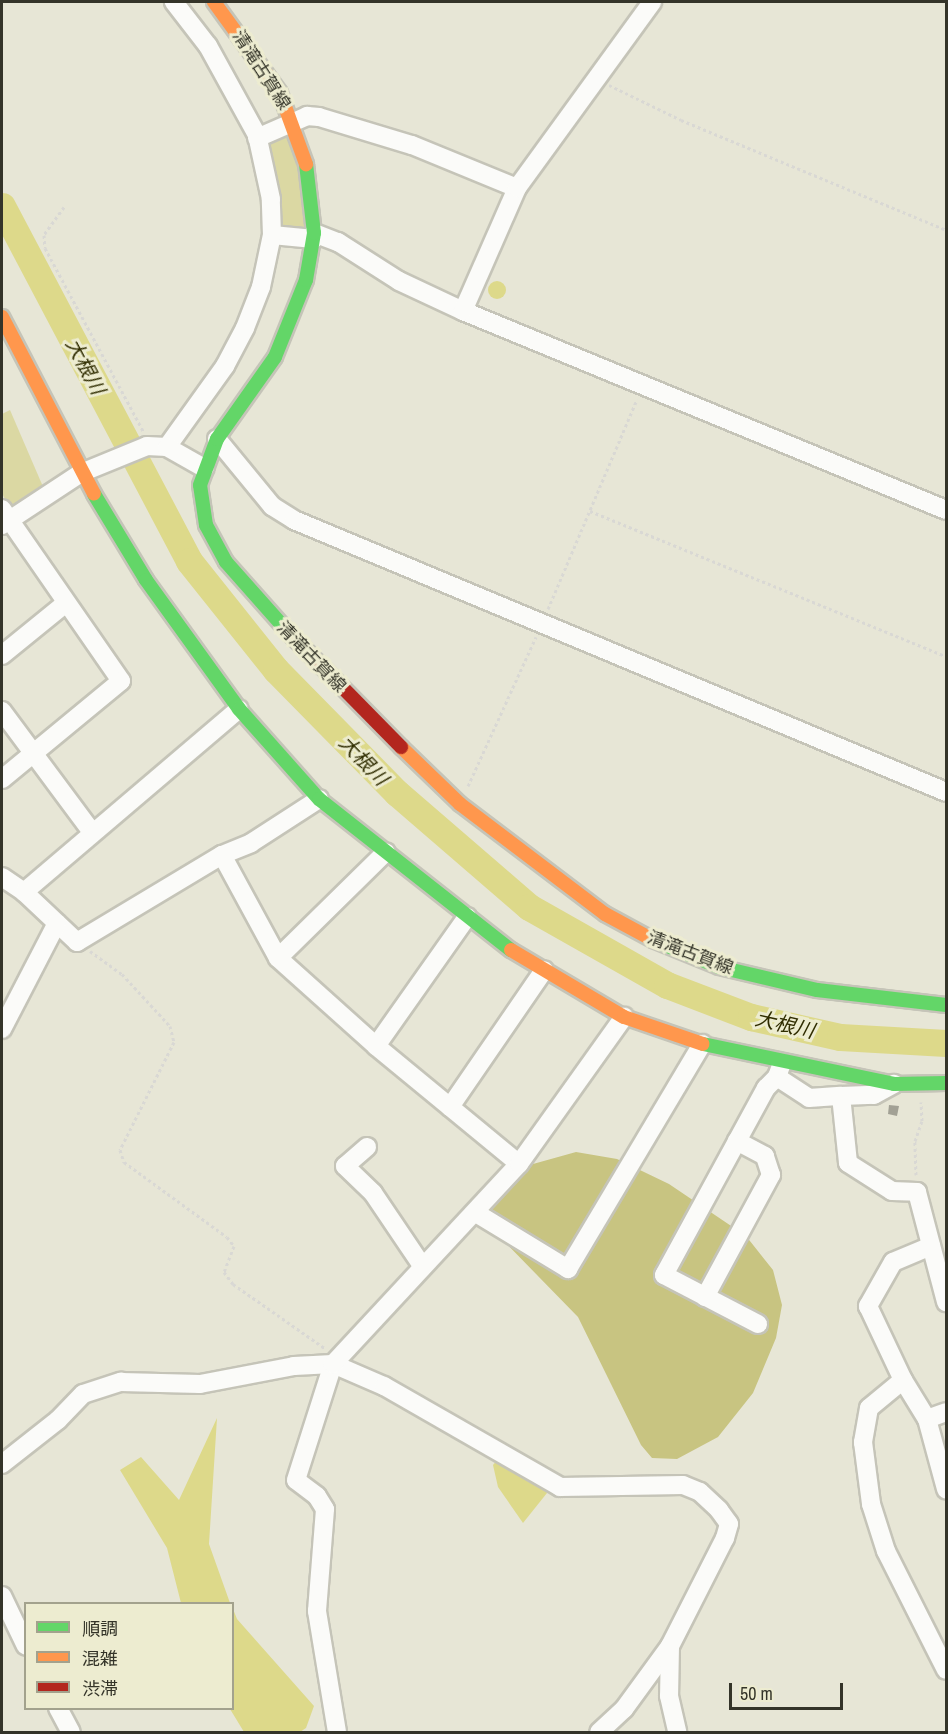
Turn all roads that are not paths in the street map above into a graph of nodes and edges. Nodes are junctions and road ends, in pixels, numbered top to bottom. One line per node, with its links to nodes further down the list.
1 (174, 2): 5 (street)
2 (214, 2): 4 (main road, 清滝古賀線)
3 (652, 2): 6 (street)
4 (293, 122): 5 (street); 6 (street); 8 (main road, 清滝古賀線)
5 (257, 138): 7 (street)
6 (517, 188): 9 (street)
7 (272, 235): 8 (street); 12 (street)
8 (314, 236): 9 (street); 11 (main road, 清滝古賀線)
9 (463, 311): 15 (street)
10 (2, 317): 14 (main road)
11 (217, 439): 13 (main road, 清滝古賀線); 23 (street)
12 (155, 446): 13 (street); 14 (street)
13 (204, 468): 34 (main road, 清滝古賀線)
14 (84, 471): 16 (street); 19 (main road)
15 (946, 510)
16 (3, 518): 17 (street)
17 (66, 603): 18 (street); 21 (street)
18 (2, 656)
19 (239, 709): 24 (main road); 25 (street)
20 (2, 711): 21 (street)
21 (31, 755): 22 (street); 25 (street)
22 (2, 779)
23 (946, 792)
24 (319, 799): 26 (main road); 27 (street)
25 (92, 832): 29 (street)
26 (386, 852): 30 (main road); 32 (street)
27 (222, 855): 31 (street); 32 (street)
28 (2, 877): 29 (street)
29 (24, 892): 31 (street)
30 (467, 917): 33 (main road); 38 (street)
31 (57, 923): 36 (street)
32 (278, 958): 38 (street)
33 (544, 970): 35 (main road); 43 (street)
34 (946, 1005)
35 (624, 1017): 37 (main road); 46 (street)
36 (2, 1029)
37 (702, 1044): 39 (main road); 47 (street)
38 (376, 1046): 43 (street)
39 (779, 1070): 41 (main road); 42 (street); 44 (street)
40 (946, 1083): 41 (main road)
41 (894, 1084): 42 (street)
42 (841, 1096): 48 (street)
43 (450, 1107): 46 (street)
44 (737, 1141): 50 (street); 50 (street)
45 (367, 1147): 49 (street)
46 (519, 1164): 47 (street)
47 (476, 1213): 49 (street)
48 (931, 1246): 51 (street); 54 (street)
49 (423, 1267): 53 (street)
50 (705, 1297): 52 (street)
51 (946, 1302)
52 (758, 1324)
53 (333, 1364): 57 (street); 61 (street); 65 (street)
54 (903, 1380): 56 (street); 62 (street)
55 (946, 1412): 56 (street)
56 (927, 1419): 58 (street)
57 (2, 1464)
58 (946, 1489)
59 (2, 1596): 60 (street)
60 (24, 1642)
61 (670, 1646): 66 (street); 67 (street)
62 (946, 1670)
63 (59, 1710): 64 (street)
64 (71, 1732)
65 (337, 1732)
66 (599, 1732)
67 (677, 1732)

